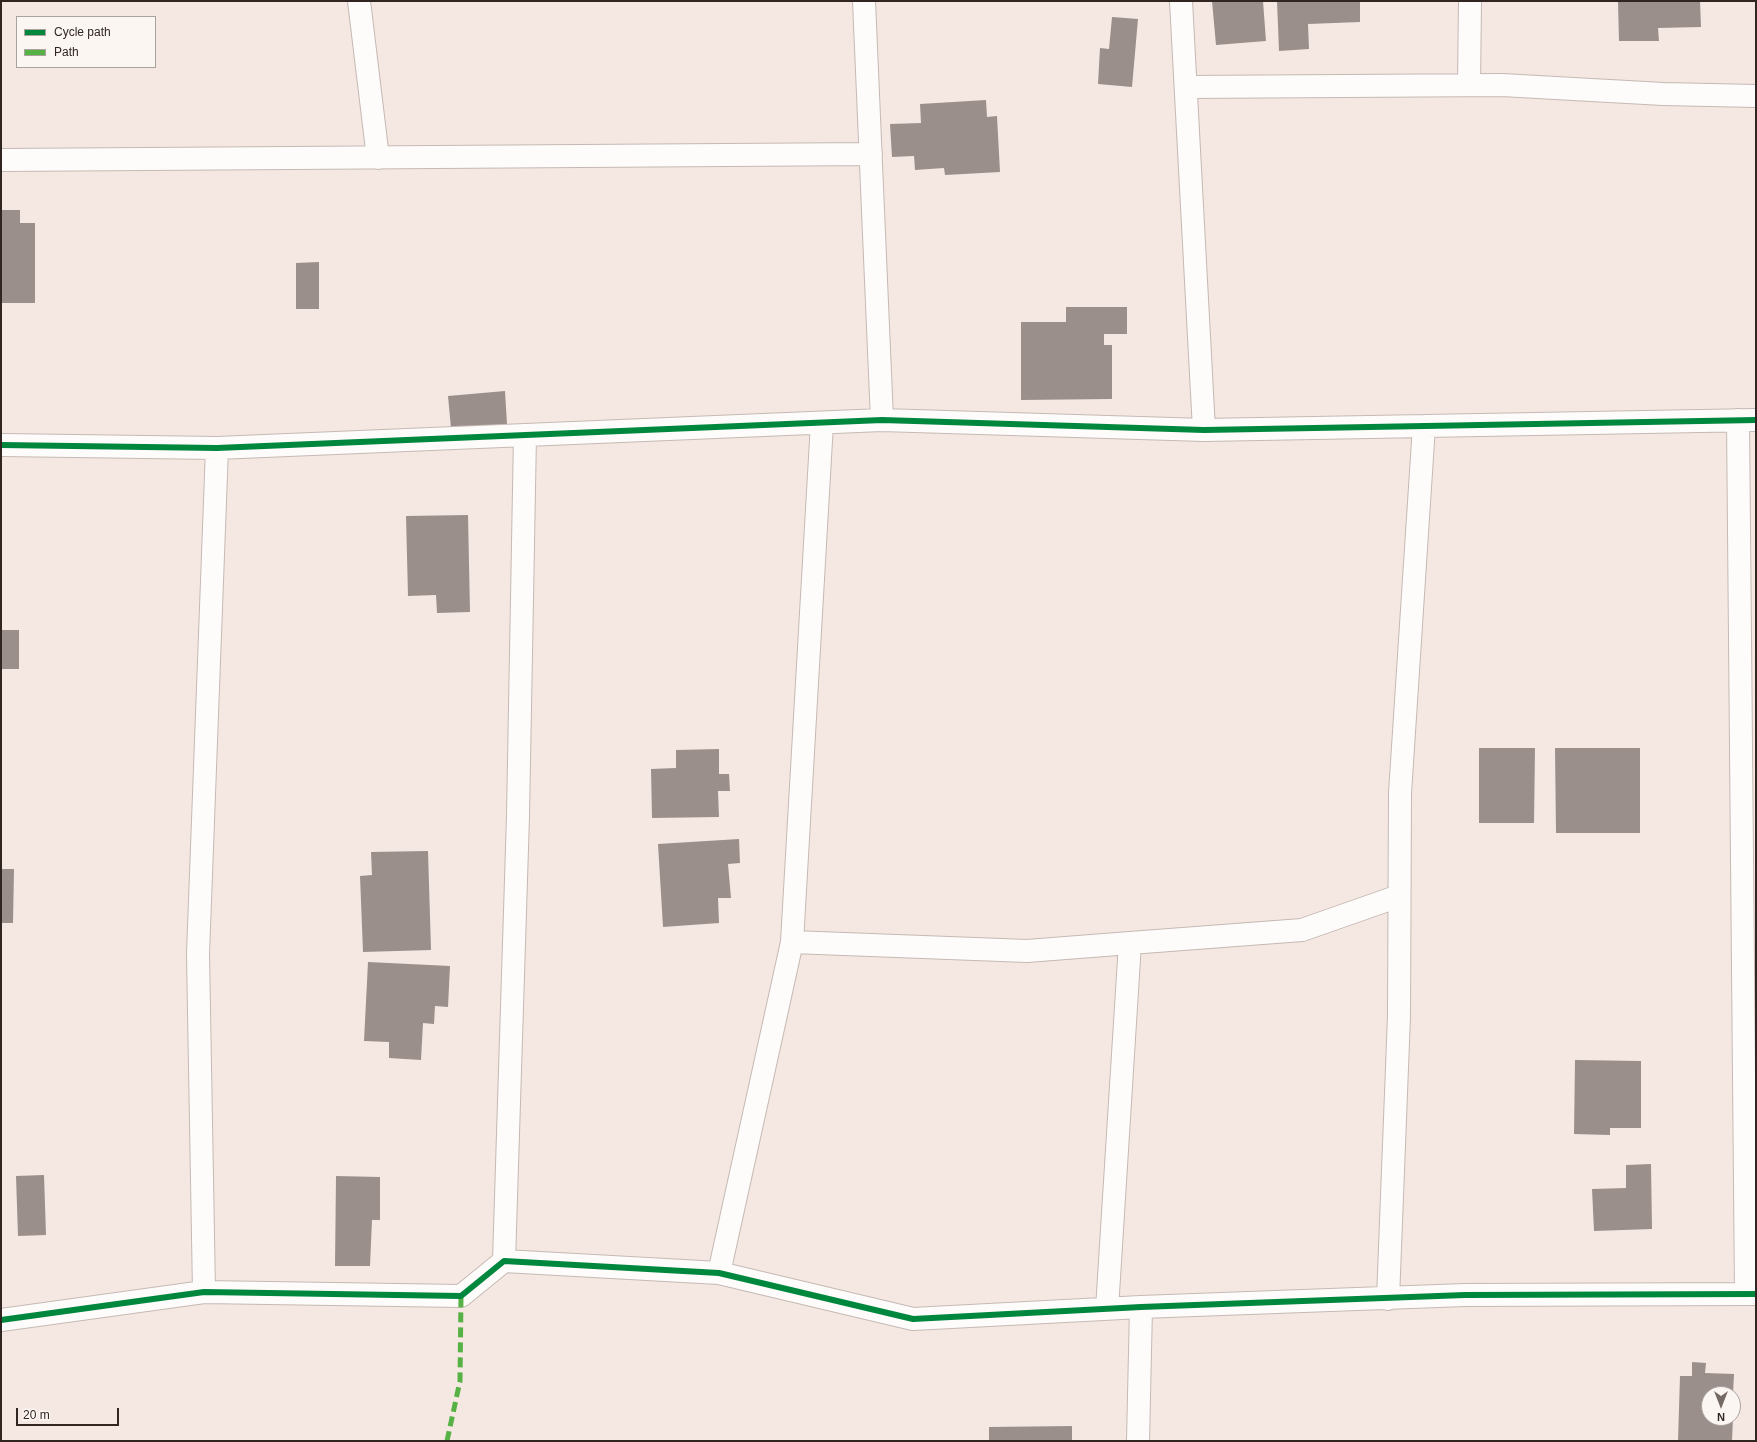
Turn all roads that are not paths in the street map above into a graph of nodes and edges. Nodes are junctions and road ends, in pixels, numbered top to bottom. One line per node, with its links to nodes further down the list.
1 (359, 1): 9 (street)
2 (864, 1): 8 (street)
3 (1181, 1): 6 (street)
4 (1470, 1): 5 (street)
5 (1469, 85): 6 (street); 7 (street)
6 (1186, 87): 15 (street)
7 (1756, 96)
8 (871, 154): 9 (street); 11 (street)
9 (378, 158): 10 (street)
10 (1, 160)
11 (882, 420): 13 (street); 15 (street)
12 (1747, 420): 14 (street); 25 (street)
13 (822, 423): 16 (street); 20 (street)
14 (1424, 426): 15 (street); 19 (street)
15 (1204, 430)
16 (525, 435): 18 (street); 22 (street)
17 (1, 446): 18 (street)
18 (217, 448): 24 (street)
19 (1399, 896): 21 (street); 26 (street)
20 (792, 942): 21 (street); 23 (street)
21 (1130, 943): 28 (street)
22 (504, 1261): 23 (street); 24 (street)
23 (720, 1273): 28 (street)
24 (204, 1292): 29 (street)
25 (1751, 1294): 26 (street)
26 (1388, 1299): 27 (street)
27 (1141, 1307): 28 (street); 30 (street)
28 (1107, 1309)
29 (1, 1320)
30 (1138, 1441)

